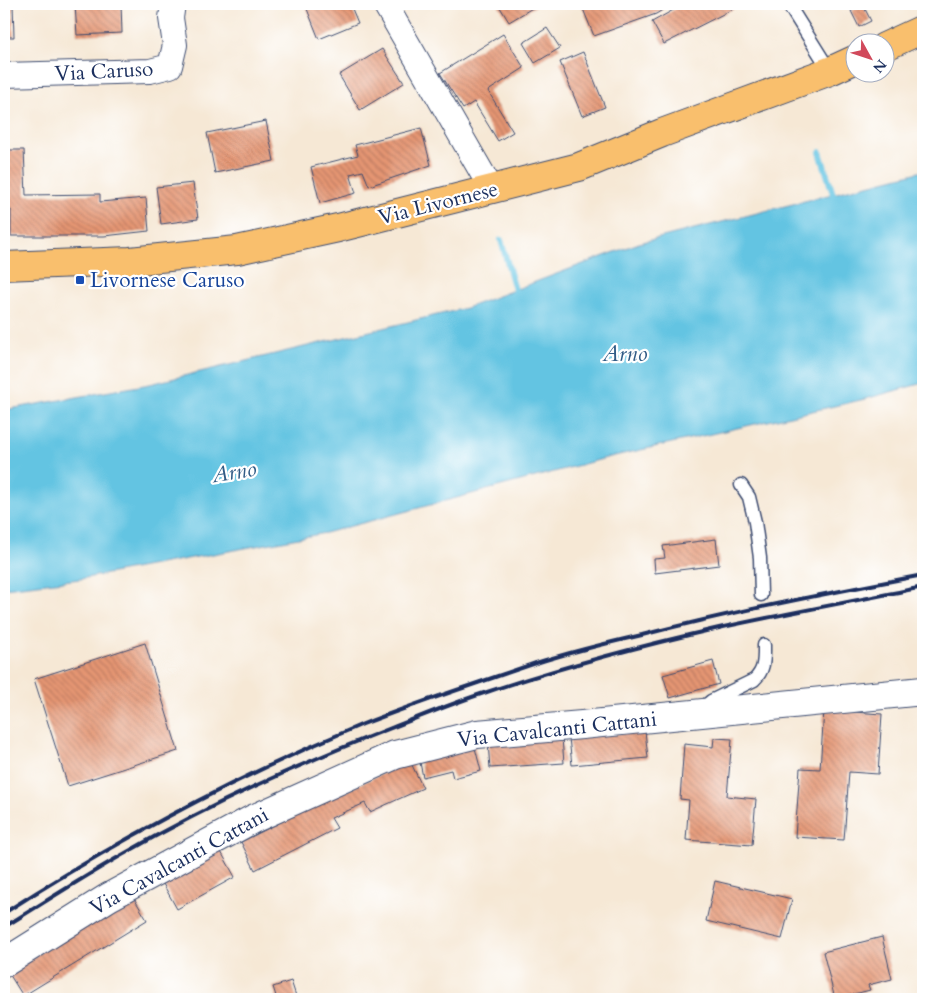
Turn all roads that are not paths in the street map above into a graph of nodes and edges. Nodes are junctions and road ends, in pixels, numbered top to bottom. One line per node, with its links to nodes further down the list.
1 (173, 4): 8 (street, Via Caruso)
2 (385, 4): 9 (street)
3 (788, 4): 7 (lane)
4 (923, 30): 5 (main road)
5 (894, 43)
6 (844, 65): 7 (main road, Via Livornese)
7 (830, 71): 9 (main road, Via Livornese)
8 (4, 75)
9 (492, 190): 10 (main road, Via Livornese)
10 (4, 266)
11 (741, 485): 12 (lane)
12 (761, 595)
13 (764, 645): 15 (lane)
14 (923, 691): 15 (street, Via Cavalcanti Cattani)
15 (697, 714): 16 (street, Via Cavalcanti Cattani)
16 (4, 964)

